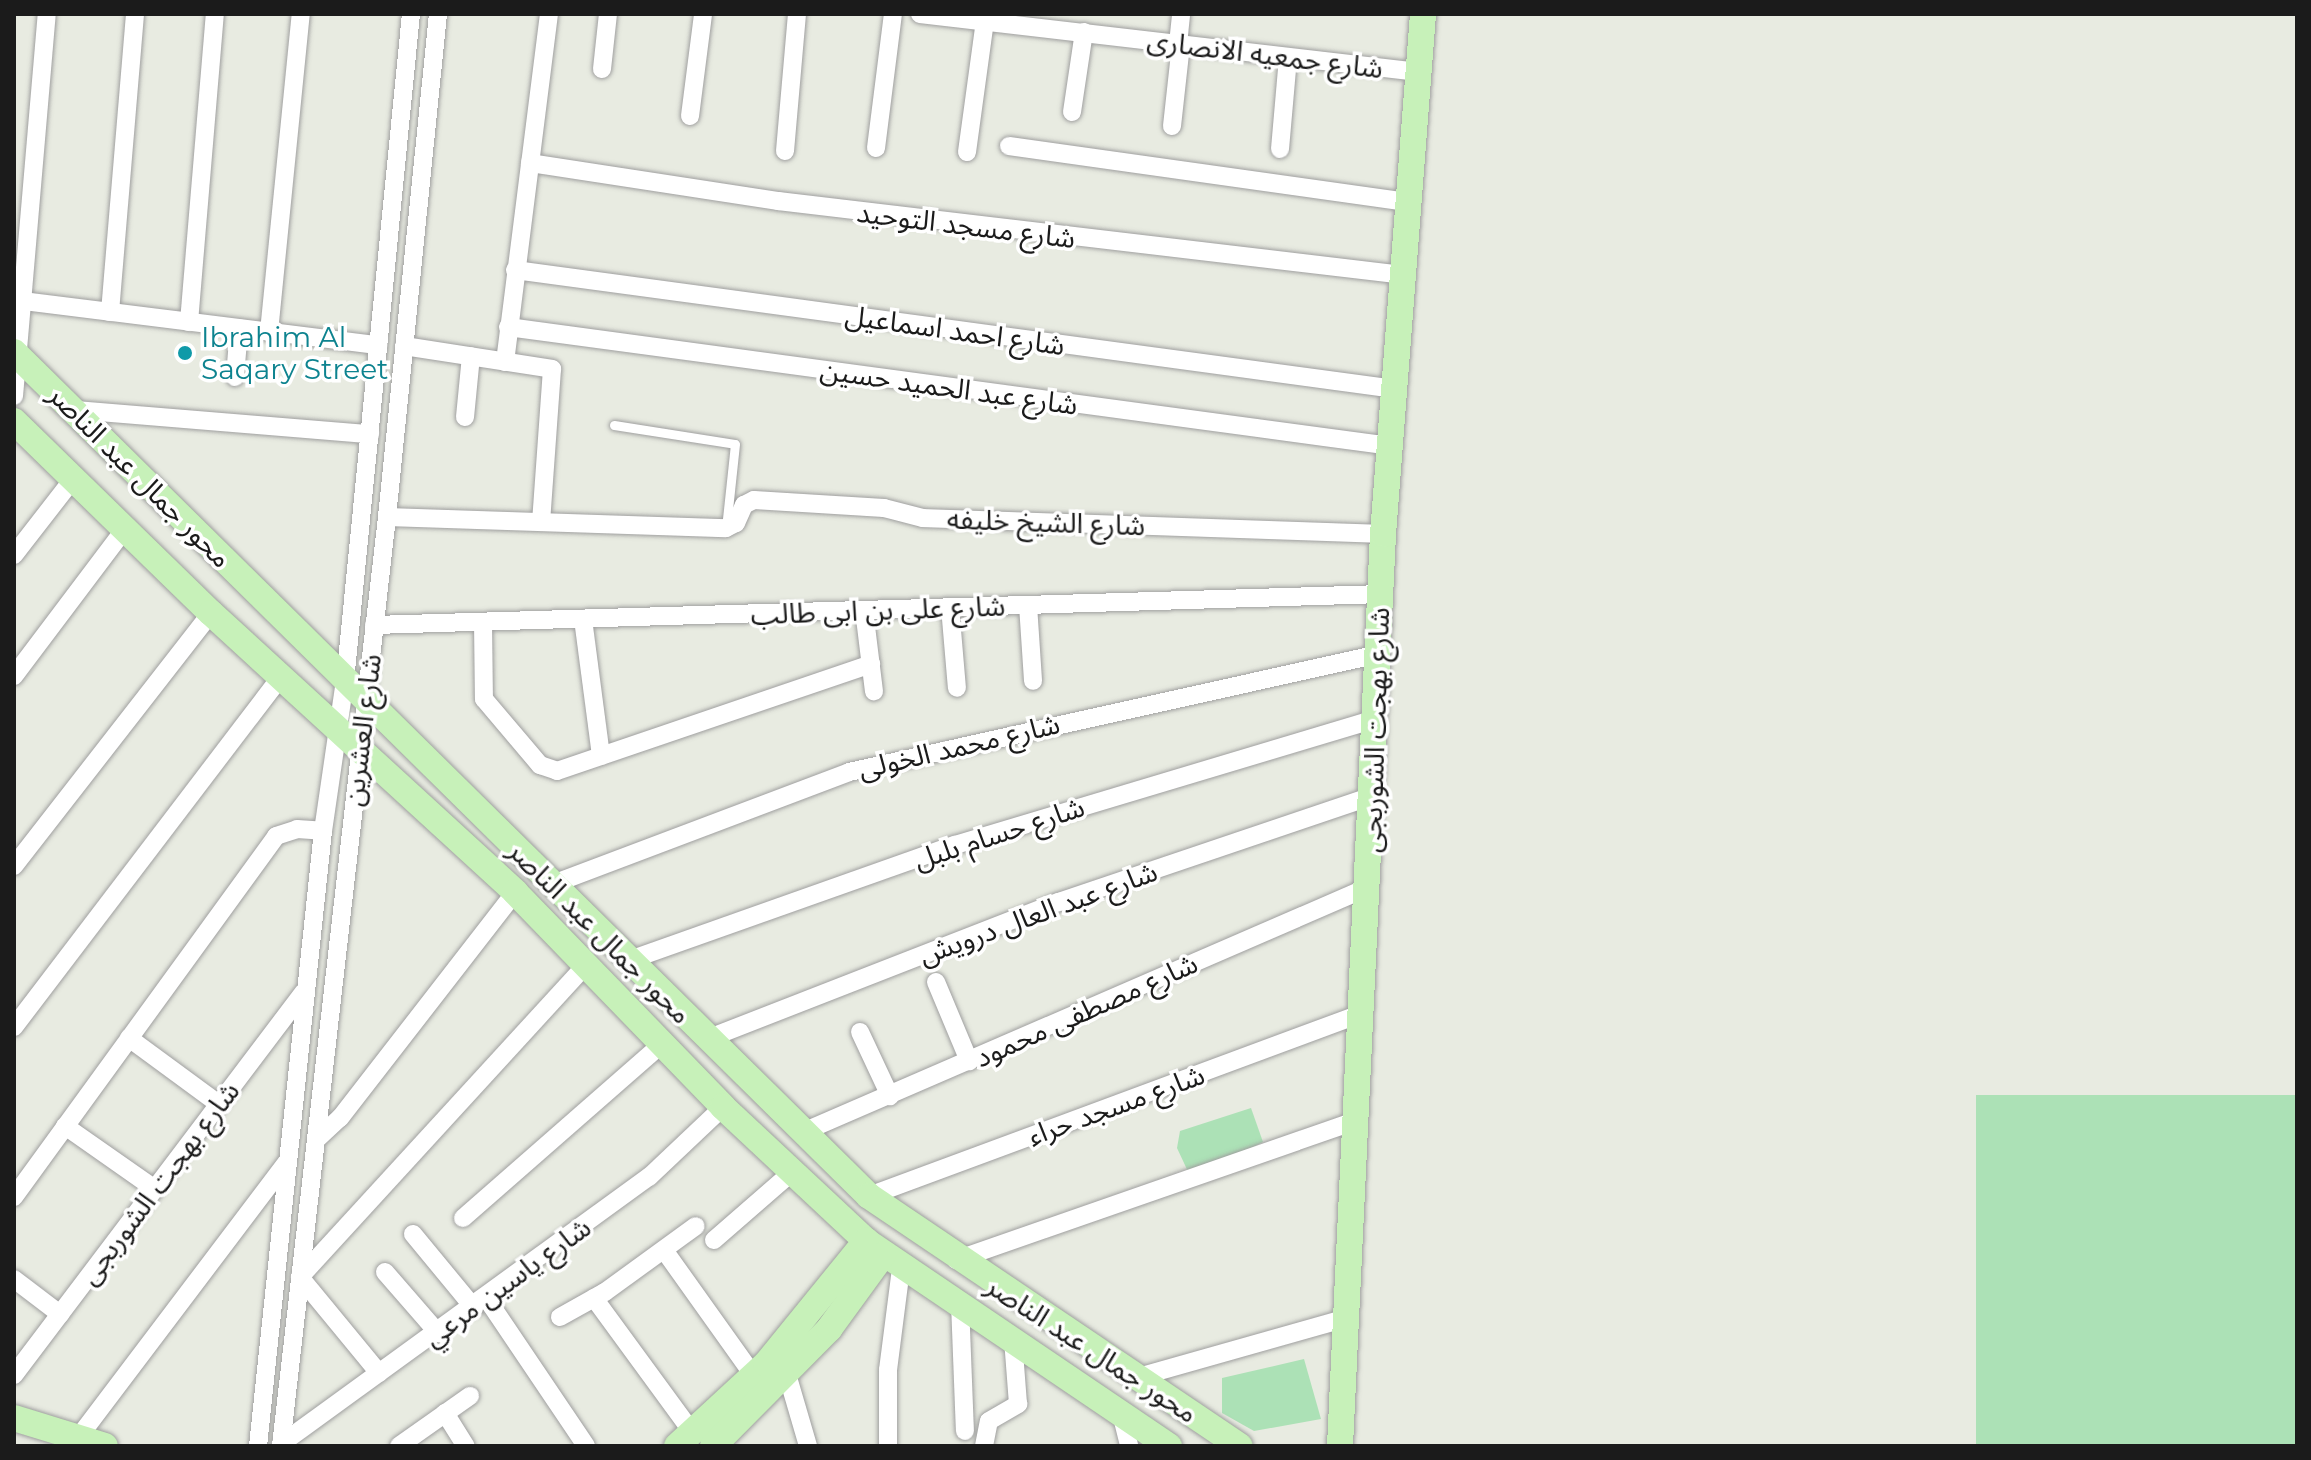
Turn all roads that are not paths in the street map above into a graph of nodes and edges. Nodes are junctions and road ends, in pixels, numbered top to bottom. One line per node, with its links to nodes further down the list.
1 (47, 14): 33 (street)
2 (135, 14): 34 (street)
3 (215, 14): 35 (street)
4 (301, 14): 38 (street)
5 (411, 14): 39 (street, شارع العشرين)
6 (438, 14): 40 (street, شارع العشرين)
7 (549, 14): 29 (street)
8 (608, 14): 19 (street)
9 (703, 14): 22 (street)
10 (797, 14): 27 (street)
11 (893, 14): 25 (street)
12 (920, 14): 15 (street, شارع جمعيه الانصارى)
13 (1181, 14): 17 (street)
14 (1423, 14): 20 (street, شارع بهجت الشوربجى)
15 (985, 21): 16 (street, شارع جمعيه الانصارى); 28 (street)
16 (1084, 32): 17 (street, شارع جمعيه الانصارى); 21 (street)
17 (1179, 44): 18 (street, شارع جمعيه الانصارى); 23 (street)
18 (1288, 57): 20 (street, شارع جمعيه الانصارى); 26 (street)
19 (602, 69)
20 (1419, 72): 30 (street, شارع بهجت الشوربجى)
21 (1072, 112)
22 (690, 116)
23 (1172, 126)
24 (1009, 146): 30 (street)
25 (876, 148)
26 (1280, 149)
27 (785, 151)
28 (967, 152)
29 (530, 163): 31 (street); 32 (street, شارع مسجد التوحيد)
30 (1409, 202): 32 (street, شارع بهجت الشوربجى)
31 (515, 270): 36 (street); 45 (street, شارع احمد اسماعيل)
32 (1403, 275): 45 (street, شارع بهجت الشوربجى)
33 (23, 301): 34 (street); 41 (street)
34 (110, 312): 35 (street)
35 (189, 322): 37 (street)
36 (508, 327): 43 (street); 52 (street, شارع عبد الحميد حسين)
37 (239, 328): 38 (street); 44 (street)
38 (269, 332): 39 (street)
39 (378, 345): 51 (street, شارع العشرين)
40 (404, 346): 42 (street); 54 (street, شارع العشرين)
41 (17, 354): 46 (street); 47 (street, محور جمال عبد الناصر)
42 (471, 356): 43 (street); 48 (street)
43 (505, 362): 55 (street)
44 (235, 377)
45 (1395, 389): 52 (street, شارع بهجت الشوربجى)
46 (14, 396)
47 (75, 410): 51 (street); 72 (street, محور جمال عبد الناصر)
48 (465, 417)
49 (14, 421): 53 (street, محور جمال عبد الناصر)
50 (614, 425): 56 (lane)
51 (370, 434): 72 (street, شارع العشرين)
52 (1390, 446): 58 (street, شارع بهجت الشوربجى)
53 (73, 479): 57 (street, محور جمال عبد الناصر); 59 (street)
54 (387, 517): 55 (street); 67 (street, شارع العشرين)
55 (541, 522): 56 (street)
56 (726, 528): 58 (street, شارع الشيخ خليفه)
57 (124, 530): 64 (street, محور جمال عبد الناصر); 70 (street)
58 (1383, 534): 60 (street, شارع بهجت الشوربجى)
59 (14, 555)
60 (1381, 594): 61 (street, شارع على بن ابى طالب); 68 (street, شارع بهجت الشوربجى)
61 (1028, 605): 62 (street, شارع على بن ابى طالب); 73 (street)
62 (950, 607): 63 (street, شارع على بن ابى طالب); 74 (street)
63 (864, 610): 65 (street, شارع على بن ابى طالب); 69 (street)
64 (211, 613): 71 (street, محور جمال عبد الناصر); 83 (street)
65 (583, 619): 66 (street, شارع على بن ابى طالب); 80 (street)
66 (483, 622): 67 (street, شارع على بن ابى طالب); 80 (street)
67 (374, 625): 76 (street, شارع العشرين)
68 (1379, 654): 77 (street, شارع بهجت الشوربجى); 84 (street, شارع محمد الخولى)
69 (871, 664): 75 (street); 80 (street)
70 (14, 676)
71 (281, 676): 78 (street, محور جمال عبد الناصر); 92 (street)
72 (345, 681): 76 (street, محور جمال عبد الناصر); 78 (street, شارع العشرين)
73 (1033, 681)
74 (957, 688)
75 (874, 691)
76 (366, 702): 79 (street, شارع العشرين); 84 (street, محور جمال عبد الناصر)
77 (1376, 719): 81 (street, شارع بهجت الشوربجى); 87 (street, شارع حسام بلبل)
78 (337, 728): 79 (street, محور جمال عبد الناصر); 82 (street, شارع العشرين)
79 (358, 747): 86 (street, محور جمال عبد الناصر); 104 (street, شارع العشرين)
80 (601, 756)
81 (1373, 796): 85 (street, شارع بهجت الشوربجى); 95 (street, شارع عبد العال درويش)
82 (323, 831): 90 (street, شارع العشرين); 94 (street)
83 (14, 866)
84 (553, 884): 87 (street, محور جمال عبد الناصر)
85 (1369, 887): 91 (street, شارع بهجت الشوربجى); 97 (street, شارع مصطفى محمود)
86 (515, 892): 88 (street, محور جمال عبد الناصر); 104 (street)
87 (627, 961): 95 (street, محور جمال عبد الناصر)
88 (586, 965): 96 (street, محور جمال عبد الناصر); 118 (street)
89 (936, 982): 97 (street)
90 (304, 992): 99 (street, شارع بهجت الشوربجى); 105 (street, شارع العشرين)
91 (1363, 1013): 101 (street, شارع بهجت الشوربجى); 108 (street, شارع مسجد حراء)
92 (14, 1027)
93 (860, 1032): 98 (street)
94 (129, 1038): 99 (street); 102 (street)
95 (707, 1039): 103 (street, محور جمال عبد الناصر)
96 (662, 1044): 100 (street, محور جمال عبد الناصر); 110 (street)
97 (969, 1061): 98 (street, شارع مصطفى محمود)
98 (890, 1096): 103 (street, شارع مصطفى محمود)
99 (219, 1104): 107 (street, شارع بهجت الشوربجى)
100 (723, 1107): 106 (street, محور جمال عبد الناصر); 122 (street, شارع ياسين مرعي)
101 (1357, 1120): 116 (street); 125 (street, شارع بهجت الشوربجى)
102 (65, 1126): 107 (street); 109 (street)
103 (803, 1132): 108 (street, محور جمال عبد الناصر)
104 (316, 1140): 118 (street, شارع العشرين)
105 (286, 1163): 138 (street); 142 (street, شارع العشرين)
106 (791, 1173): 113 (street); 115 (street, محور جمال عبد الناصر)
107 (155, 1189): 123 (street, شارع بهجت الشوربجى)
108 (869, 1196): 116 (street, محور جمال عبد الناصر)
109 (14, 1197)
110 (463, 1218)
111 (696, 1226): 114 (street)
112 (413, 1234): 122 (street)
113 (714, 1240)
114 (664, 1250): 120 (street); 131 (street)
115 (883, 1255): 121 (street, محور جمال عبد الناصر); 129 (street); 131 (street); 147 (street)
116 (956, 1260): 132 (street, محور جمال عبد الناصر)
117 (385, 1272): 126 (street)
118 (300, 1277): 128 (street); 140 (street, شارع العشرين)
119 (14, 1279): 123 (street)
120 (594, 1298): 124 (street); 139 (street)
121 (960, 1303): 127 (street, محور جمال عبد الناصر); 137 (street)
122 (481, 1304): 126 (street, شارع ياسين مرعي); 145 (street)
123 (60, 1314): 130 (street, شارع بهجت الشوربجى)
124 (560, 1317)
125 (1347, 1318): 132 (street); 152 (street, شارع بهجت الشوربجى)
126 (438, 1333): 128 (street, شارع ياسين مرعي)
127 (1013, 1339): 135 (street, محور جمال عبد الناصر); 148 (street)
128 (379, 1373): 140 (street, شارع ياسين مرعي)
129 (787, 1374): 139 (street); 146 (street)
130 (14, 1375)
131 (754, 1376): 139 (street)
132 (1135, 1378): 151 (street, محور جمال عبد الناصر)
133 (470, 1396): 134 (street)
134 (445, 1413): 143 (street); 144 (street)
135 (1121, 1413): 149 (street); 150 (street, محور جمال عبد الناصر)
136 (14, 1418): 138 (street)
137 (965, 1431)
138 (78, 1438): 141 (street)
139 (694, 1441)
140 (281, 1445)
141 (105, 1446)
142 (258, 1446)
143 (399, 1446)
144 (466, 1446)
145 (586, 1446)
146 (808, 1446)
147 (888, 1446)
148 (984, 1446)
149 (1129, 1446)
150 (1169, 1446)
151 (1240, 1446)
152 (1340, 1446)

